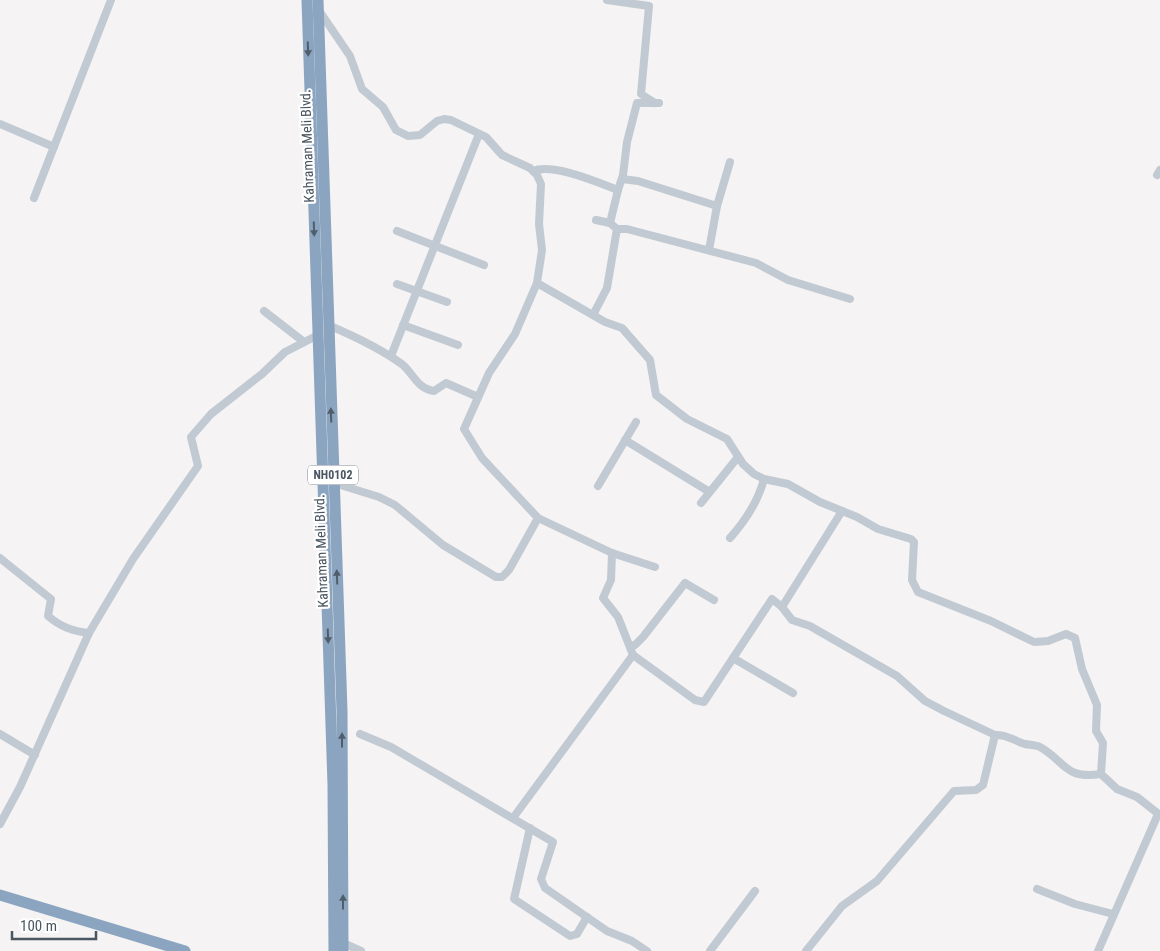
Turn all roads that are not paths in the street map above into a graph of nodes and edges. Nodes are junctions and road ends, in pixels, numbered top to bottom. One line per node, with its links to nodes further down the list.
1 (111, 0): 6 (street)
2 (606, 0): 9 (street)
3 (312, 2): 5 (street); 27 (highway, Kahraman Meli Blvd. / NH0102); 29 (highway, Kahraman Meli Blvd. / NH0102, one-way to 29)
4 (0, 124): 6 (street)
5 (479, 134): 8 (street); 17 (street)
6 (54, 147): 11 (street)
7 (730, 162): 12 (street)
8 (533, 172): 10 (street); 20 (street)
9 (622, 179): 10 (street); 12 (street)
10 (618, 190): 14 (street)
11 (34, 198)
12 (717, 206): 18 (street)
13 (596, 220): 14 (street)
14 (610, 223): 15 (street)
15 (617, 229): 18 (street); 26 (street)
16 (397, 231): 17 (street)
17 (435, 244): 19 (street); 22 (street)
18 (709, 250): 23 (street)
19 (484, 265)
20 (537, 283): 26 (street); 33 (street)
21 (397, 284): 22 (street)
22 (415, 291): 24 (street); 28 (street)
23 (850, 298)
24 (447, 302)
25 (264, 311): 30 (street)
26 (593, 315): 36 (street)
27 (328, 325): 32 (street); 38 (highway, Kahraman Meli Blvd. / NH0102, one-way to 27)
28 (403, 325): 31 (street); 32 (street)
29 (318, 335): 30 (street); 71 (highway, Kahraman Meli Blvd. / NH0102, one-way to 71)
30 (304, 342): 50 (street)
31 (458, 344)
32 (391, 356): 33 (street)
33 (478, 397): 43 (street)
34 (636, 422): 35 (street)
35 (625, 440): 39 (street); 40 (street)
36 (738, 457): 37 (street); 40 (street)
37 (764, 478): 42 (street); 44 (street)
38 (334, 483): 43 (street); 69 (highway, Kahraman Meli Blvd. / NH0102, one-way to 38)
39 (598, 486)
40 (708, 491): 41 (street)
41 (700, 503)
42 (842, 511): 49 (street); 59 (street)
43 (538, 518): 45 (street)
44 (730, 538)
45 (612, 553): 47 (street); 51 (street)
46 (0, 558): 50 (street)
47 (655, 567)
48 (714, 600): 51 (street)
49 (782, 607): 53 (street); 57 (street)
50 (89, 633): 58 (street)
51 (630, 646): 52 (street)
52 (633, 655): 53 (street); 61 (street)
53 (733, 658): 54 (street)
54 (793, 692)
55 (0, 734): 58 (street)
56 (360, 734): 61 (street)
57 (995, 735): 59 (street); 75 (street)
58 (35, 754): 62 (street)
59 (1101, 774): 60 (street)
60 (1159, 814): 67 (street)
61 (513, 818): 63 (street)
62 (0, 824)
63 (530, 828): 68 (street); 68 (street)
64 (1037, 888): 67 (street)
65 (755, 891): 74 (street)
66 (0, 895): 70 (highway)
67 (1113, 914): 76 (street)
68 (587, 916): 73 (street)
69 (343, 947): 72 (street)
70 (185, 951)
71 (334, 951)
72 (361, 951)
73 (647, 951)
74 (710, 951)
75 (806, 951)
76 (1098, 951)

